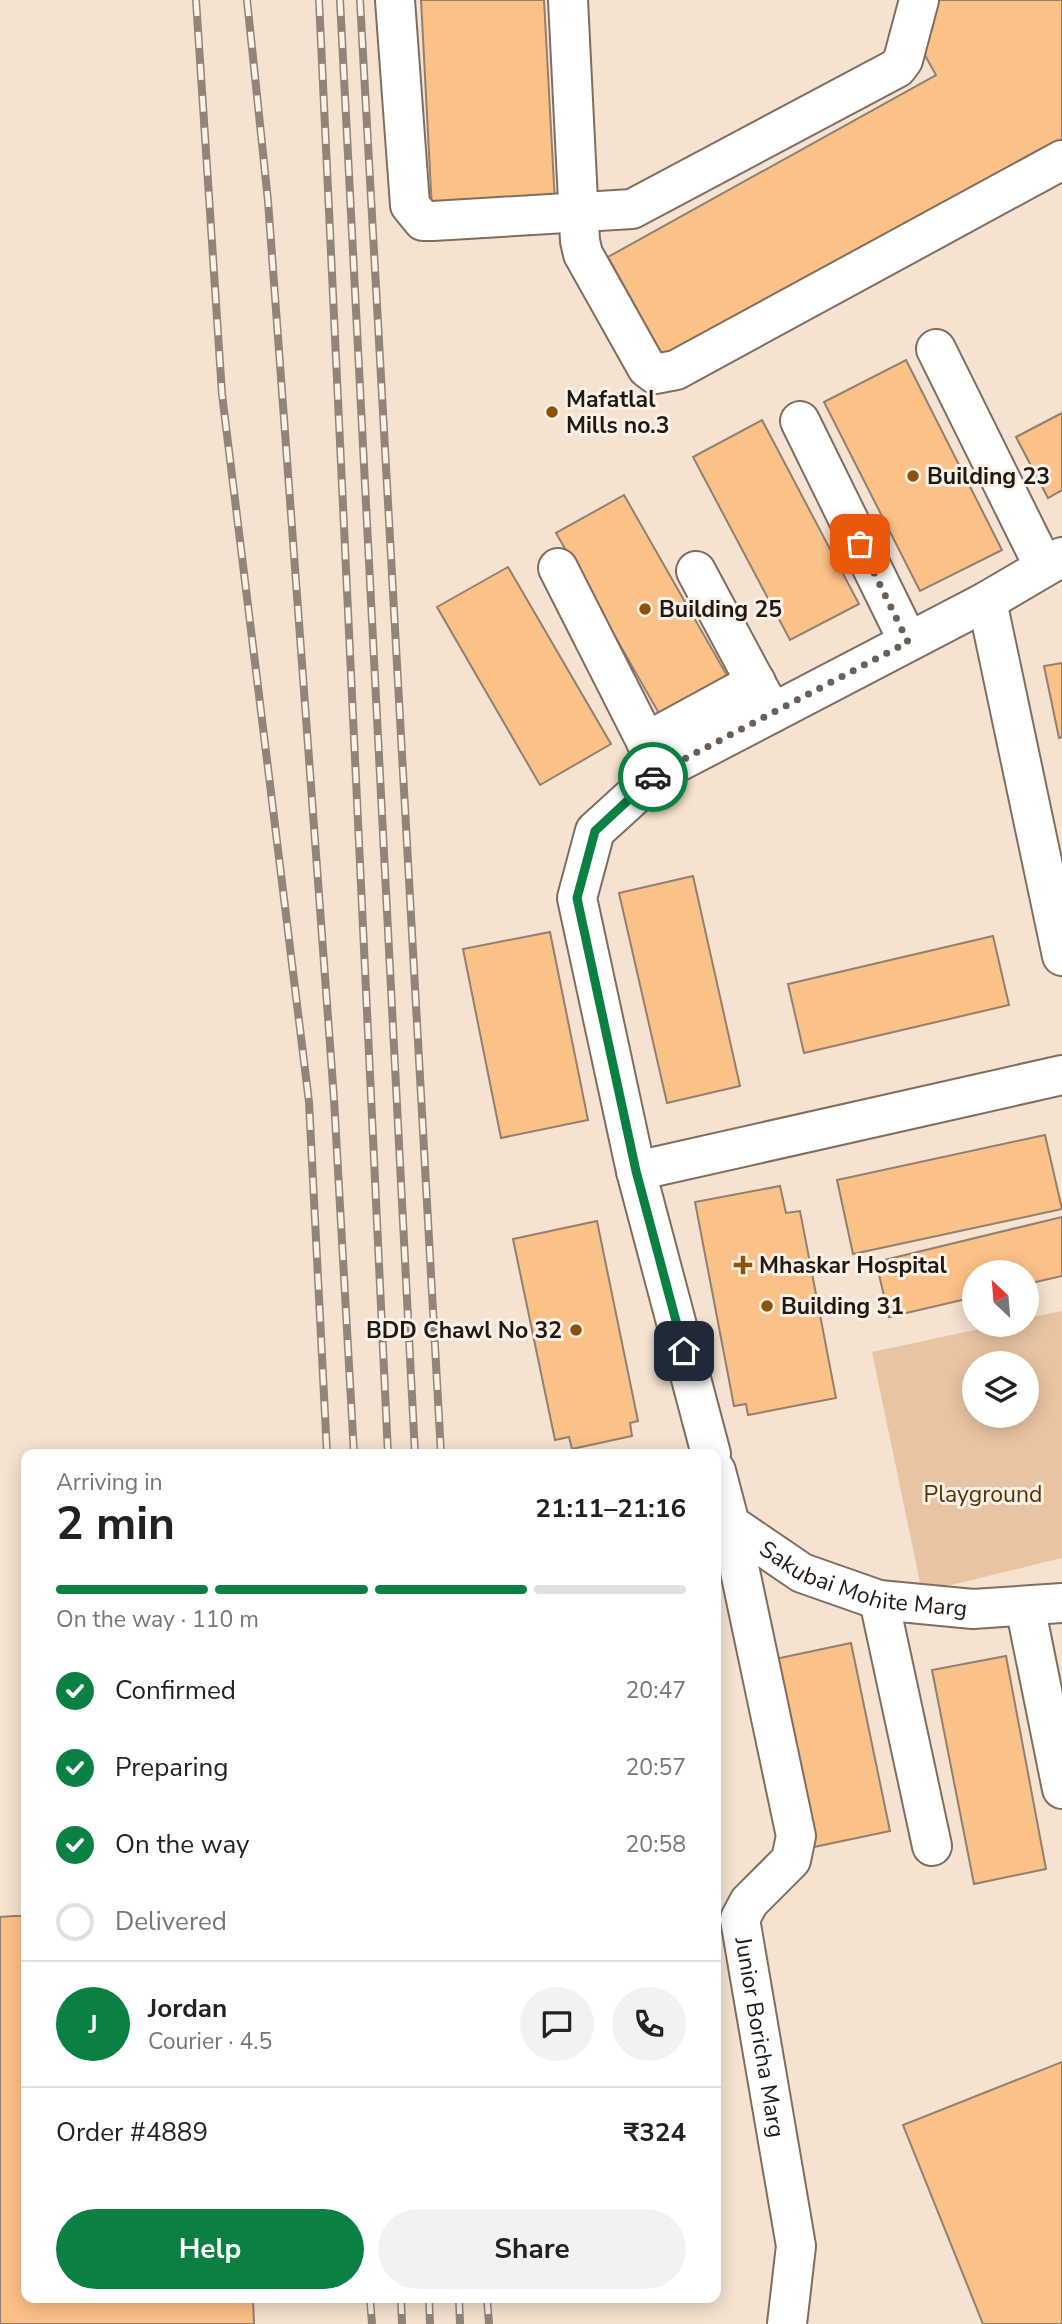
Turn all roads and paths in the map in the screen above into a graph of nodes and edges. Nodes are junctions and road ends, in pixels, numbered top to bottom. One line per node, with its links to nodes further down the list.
1 (395, 0): 5 (street)
2 (568, 0): 5 (street)
3 (919, 0): 5 (street)
4 (1062, 160): 5 (street)
5 (578, 214)
6 (936, 349): 8 (street)
7 (800, 421): 12 (street)
8 (1053, 562): 11 (street)
9 (558, 568): 14 (street)
10 (696, 570): 13 (street)
11 (987, 601): 12 (street); 15 (street)
12 (908, 642): 13 (street)
13 (764, 697): 14 (street)
14 (654, 757): 17 (street)
15 (1062, 956)
16 (1062, 1075): 17 (street)
17 (636, 1171): 18 (street)
18 (710, 1449)
19 (721, 1490): 20 (street)
20 (730, 1524): 21 (street, Sakubai Mohite Marg); 25 (street, Junior Boricha Marg)
21 (879, 1600): 22 (street, Sakubai Mohite Marg); 24 (street)
22 (1044, 1605): 23 (street)
23 (1062, 1789)
24 (932, 1846)
25 (787, 2324)

